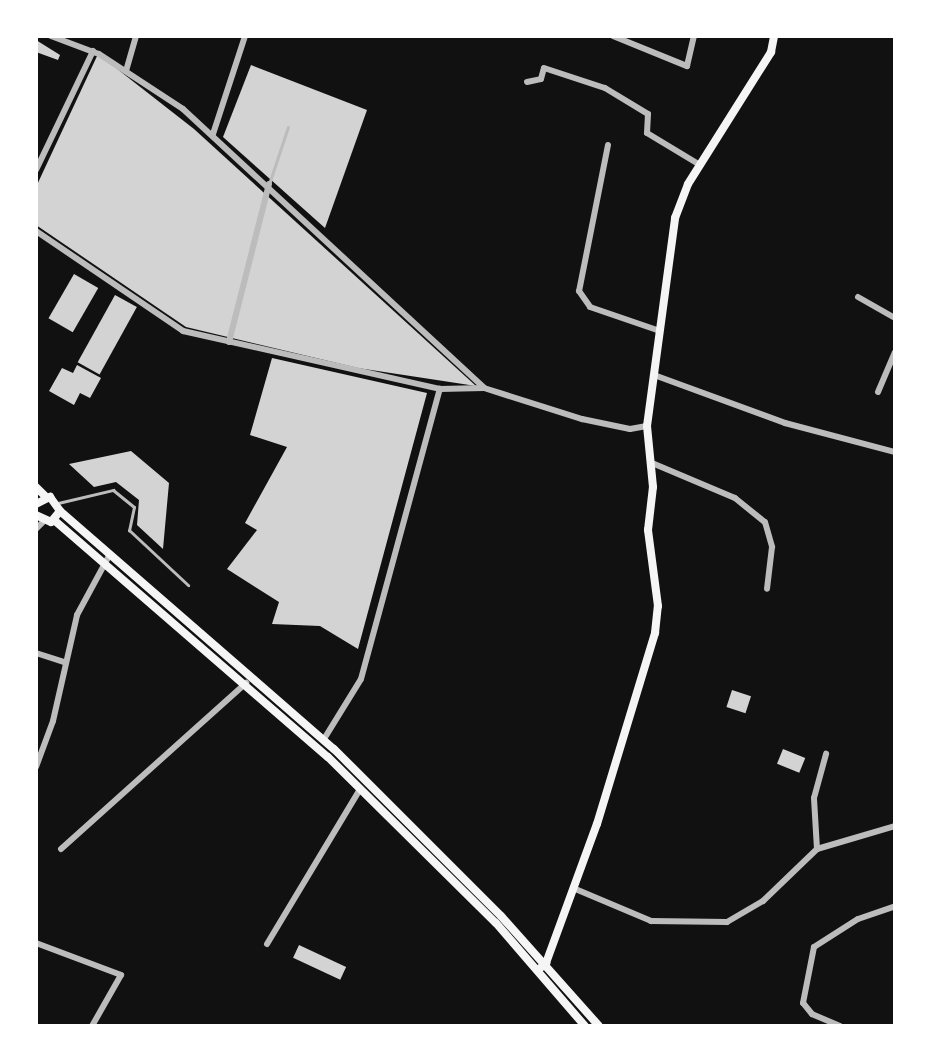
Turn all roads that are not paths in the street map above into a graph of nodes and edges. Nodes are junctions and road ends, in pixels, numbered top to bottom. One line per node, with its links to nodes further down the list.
1 (51, 36): 7 (street)
2 (136, 36): 8 (street)
3 (245, 36): 11 (street)
4 (613, 36): 5 (street)
5 (694, 36)
6 (774, 36): 13 (main road)
7 (93, 51): 8 (street); 14 (street)
8 (126, 71): 11 (street)
9 (527, 82): 13 (street)
10 (288, 126): 15 (lane)
11 (213, 134): 15 (street)
12 (608, 145): 19 (street)
13 (700, 165): 19 (main road)
14 (36, 170)
15 (269, 184): 20 (street); 23 (street)
16 (36, 231): 20 (street)
17 (858, 297): 18 (street)
18 (895, 318)
19 (660, 331): 22 (main road)
20 (229, 342): 24 (street)
21 (895, 352): 25 (street)
22 (654, 375): 26 (main road); 27 (street)
23 (484, 388): 24 (street); 26 (street)
24 (440, 389): 43 (street)
25 (878, 392)
26 (647, 426): 28 (main road)
27 (895, 452)
28 (651, 463): 39 (street); 50 (main road)
29 (36, 487): 30 (main road)
30 (46, 497): 31 (main road); 32 (main road)
31 (36, 503)
32 (59, 507): 34 (main road); 37 (main road); 38 (lane)
33 (36, 515): 35 (main road)
34 (54, 520): 35 (main road); 37 (main road)
35 (43, 522): 36 (street)
36 (36, 529)
37 (107, 557): 41 (street); 42 (main road); 43 (main road)
38 (188, 585)
39 (767, 589)
40 (36, 653): 41 (street)
41 (63, 662): 45 (street)
42 (246, 683): 46 (main road); 48 (street)
43 (324, 740): 54 (main road)
44 (826, 754): 49 (street)
45 (36, 767)
46 (360, 789): 53 (street); 55 (main road)
47 (895, 826): 49 (street)
48 (61, 849)
49 (817, 849): 50 (street)
50 (573, 888): 54 (main road)
51 (895, 906): 59 (street)
52 (36, 943): 56 (street)
53 (267, 944)
54 (546, 963): 55 (main road); 58 (main road)
55 (538, 970): 57 (main road)
56 (92, 1026)
57 (585, 1026)
58 (599, 1026)
59 (840, 1026)

